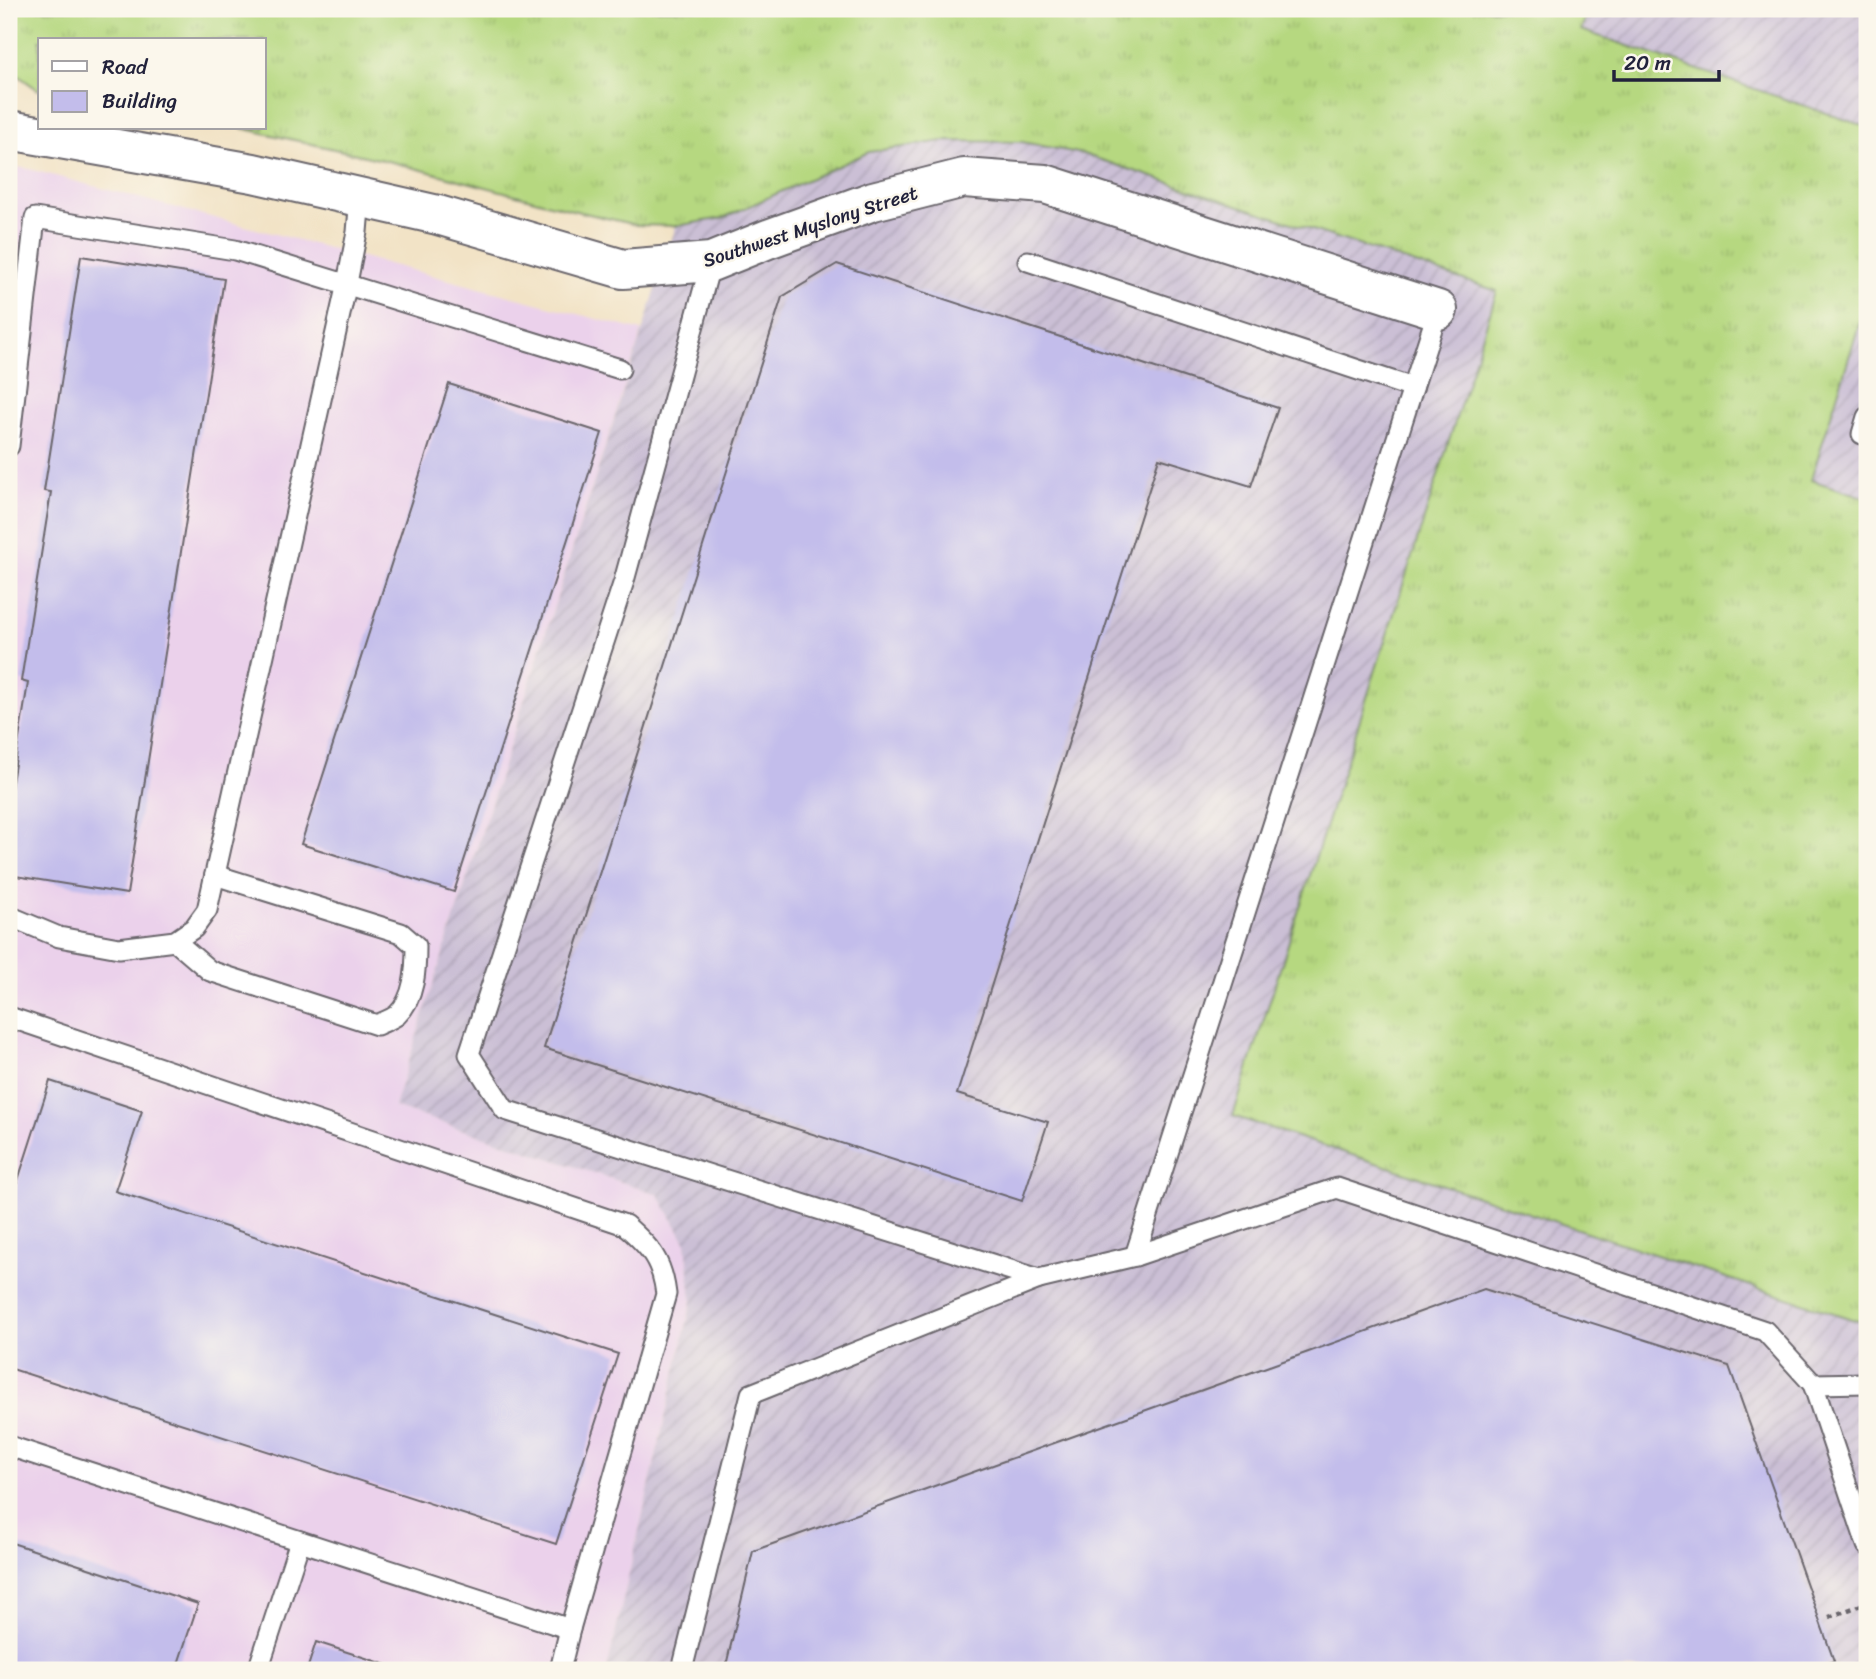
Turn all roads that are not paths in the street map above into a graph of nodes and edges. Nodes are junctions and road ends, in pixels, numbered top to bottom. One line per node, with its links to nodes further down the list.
1 (9, 130): 2 (street, Southwest Myslony Street)
2 (360, 197): 4 (street, Southwest Myslony Street); 5 (lane)
3 (1028, 261): 8 (lane)
4 (711, 262): 6 (street, Southwest Myslony Street); 17 (lane)
5 (347, 283): 7 (lane); 11 (lane); 12 (lane)
6 (1438, 310): 8 (lane)
7 (620, 369)
8 (1413, 388): 16 (lane)
9 (1867, 417): 10 (lane)
10 (1867, 435)
11 (9, 446)
12 (215, 875): 14 (lane); 14 (lane)
13 (9, 916): 14 (lane)
14 (174, 941)
15 (9, 1017): 23 (lane)
16 (1135, 1256): 17 (lane); 19 (lane)
17 (1039, 1279): 26 (lane)
18 (1867, 1383): 19 (lane)
19 (1813, 1384): 22 (lane)
20 (9, 1446): 21 (lane)
21 (300, 1541): 23 (lane); 24 (lane)
22 (1867, 1545)
23 (570, 1629): 25 (lane)
24 (258, 1670)
25 (560, 1670)
26 (682, 1670)

